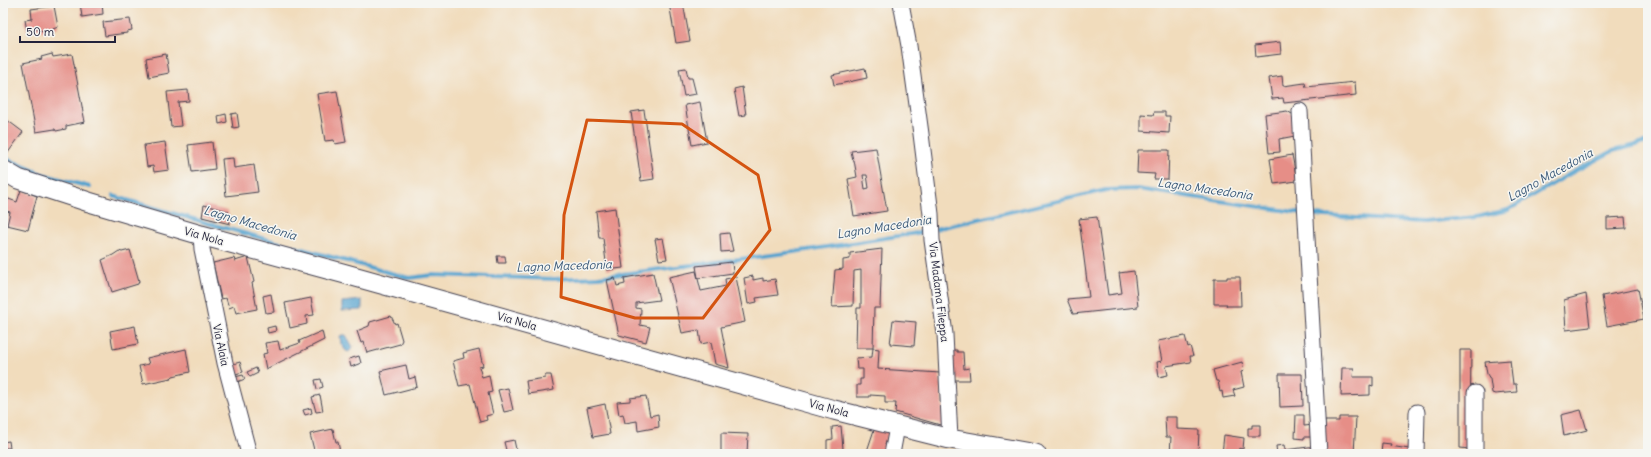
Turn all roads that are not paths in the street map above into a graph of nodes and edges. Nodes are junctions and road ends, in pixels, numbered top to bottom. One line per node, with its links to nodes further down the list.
1 (901, 3): 8 (street, Via Madama Fileppa)
2 (1300, 111): 12 (street)
3 (3, 170): 4 (street, Via Nola)
4 (201, 235): 7 (street, Via Nola); 9 (street, Via Alaia)
5 (1475, 393): 14 (street)
6 (1417, 412): 13 (street)
7 (897, 427): 8 (street, Via Nola); 10 (street)
8 (950, 439): 11 (street, Via Nola)
9 (250, 454)
10 (892, 454)
11 (1036, 454)
12 (1319, 454)
13 (1416, 454)
14 (1475, 454)

